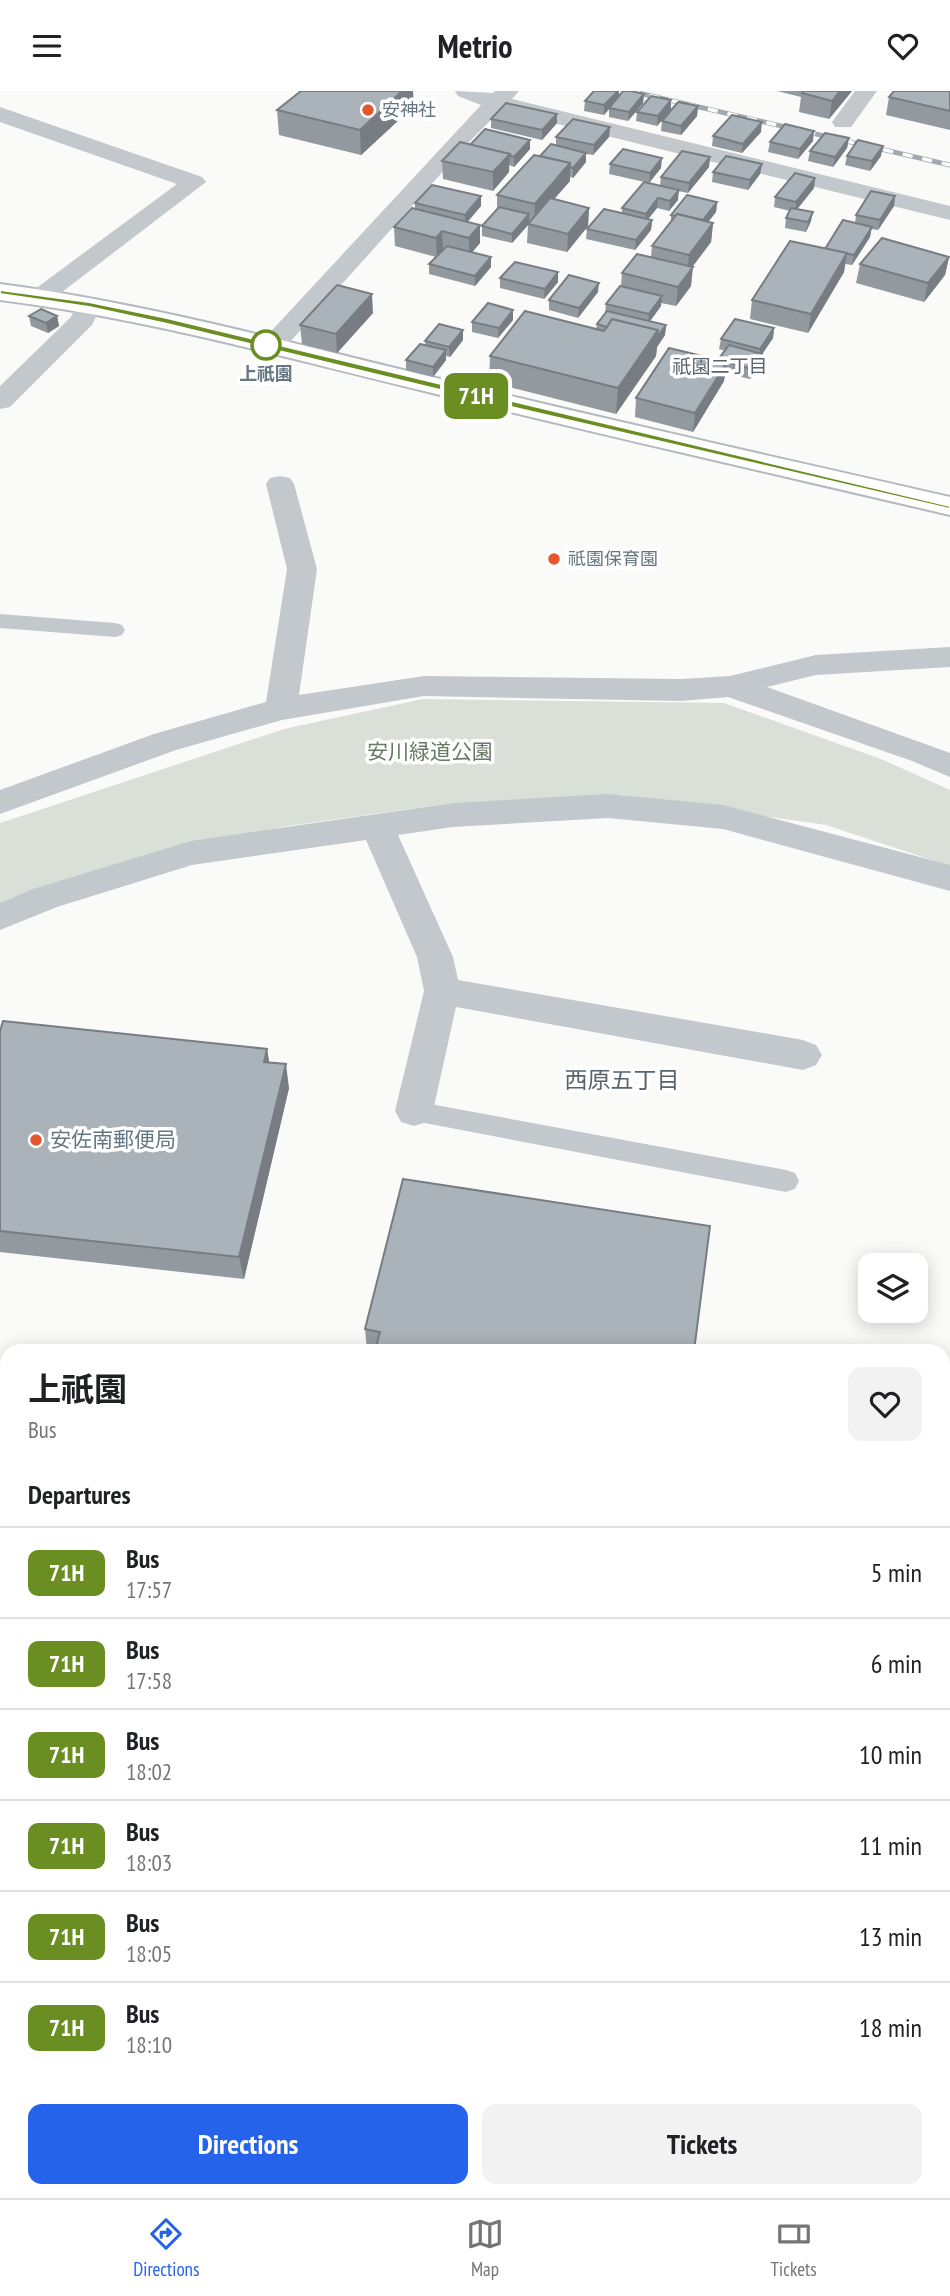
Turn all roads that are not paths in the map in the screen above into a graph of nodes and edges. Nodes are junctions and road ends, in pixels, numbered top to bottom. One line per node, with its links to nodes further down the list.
1 (466, 91): 3 (street)
2 (866, 91): 5 (street)
3 (501, 96): 6 (street); 10 (street)
4 (0, 114): 8 (street)
5 (843, 122)
6 (950, 213)
7 (0, 292): 8 (main road)
8 (40, 297): 9 (main road)
9 (89, 305): 10 (main road); 11 (street)
10 (272, 346): 13 (main road)
11 (0, 401)
12 (280, 484): 18 (street)
13 (950, 506)
14 (0, 621): 15 (lane)
15 (115, 629)
16 (950, 657): 17 (street)
17 (730, 686): 18 (street); 19 (street)
18 (281, 709): 20 (street)
19 (950, 766)
20 (0, 802)
21 (377, 826): 22 (street); 23 (street); 24 (street)
22 (950, 878)
23 (0, 917)
24 (442, 991): 25 (street); 26 (street)
25 (803, 1055)
26 (414, 1111): 27 (lane)
27 (786, 1181)

